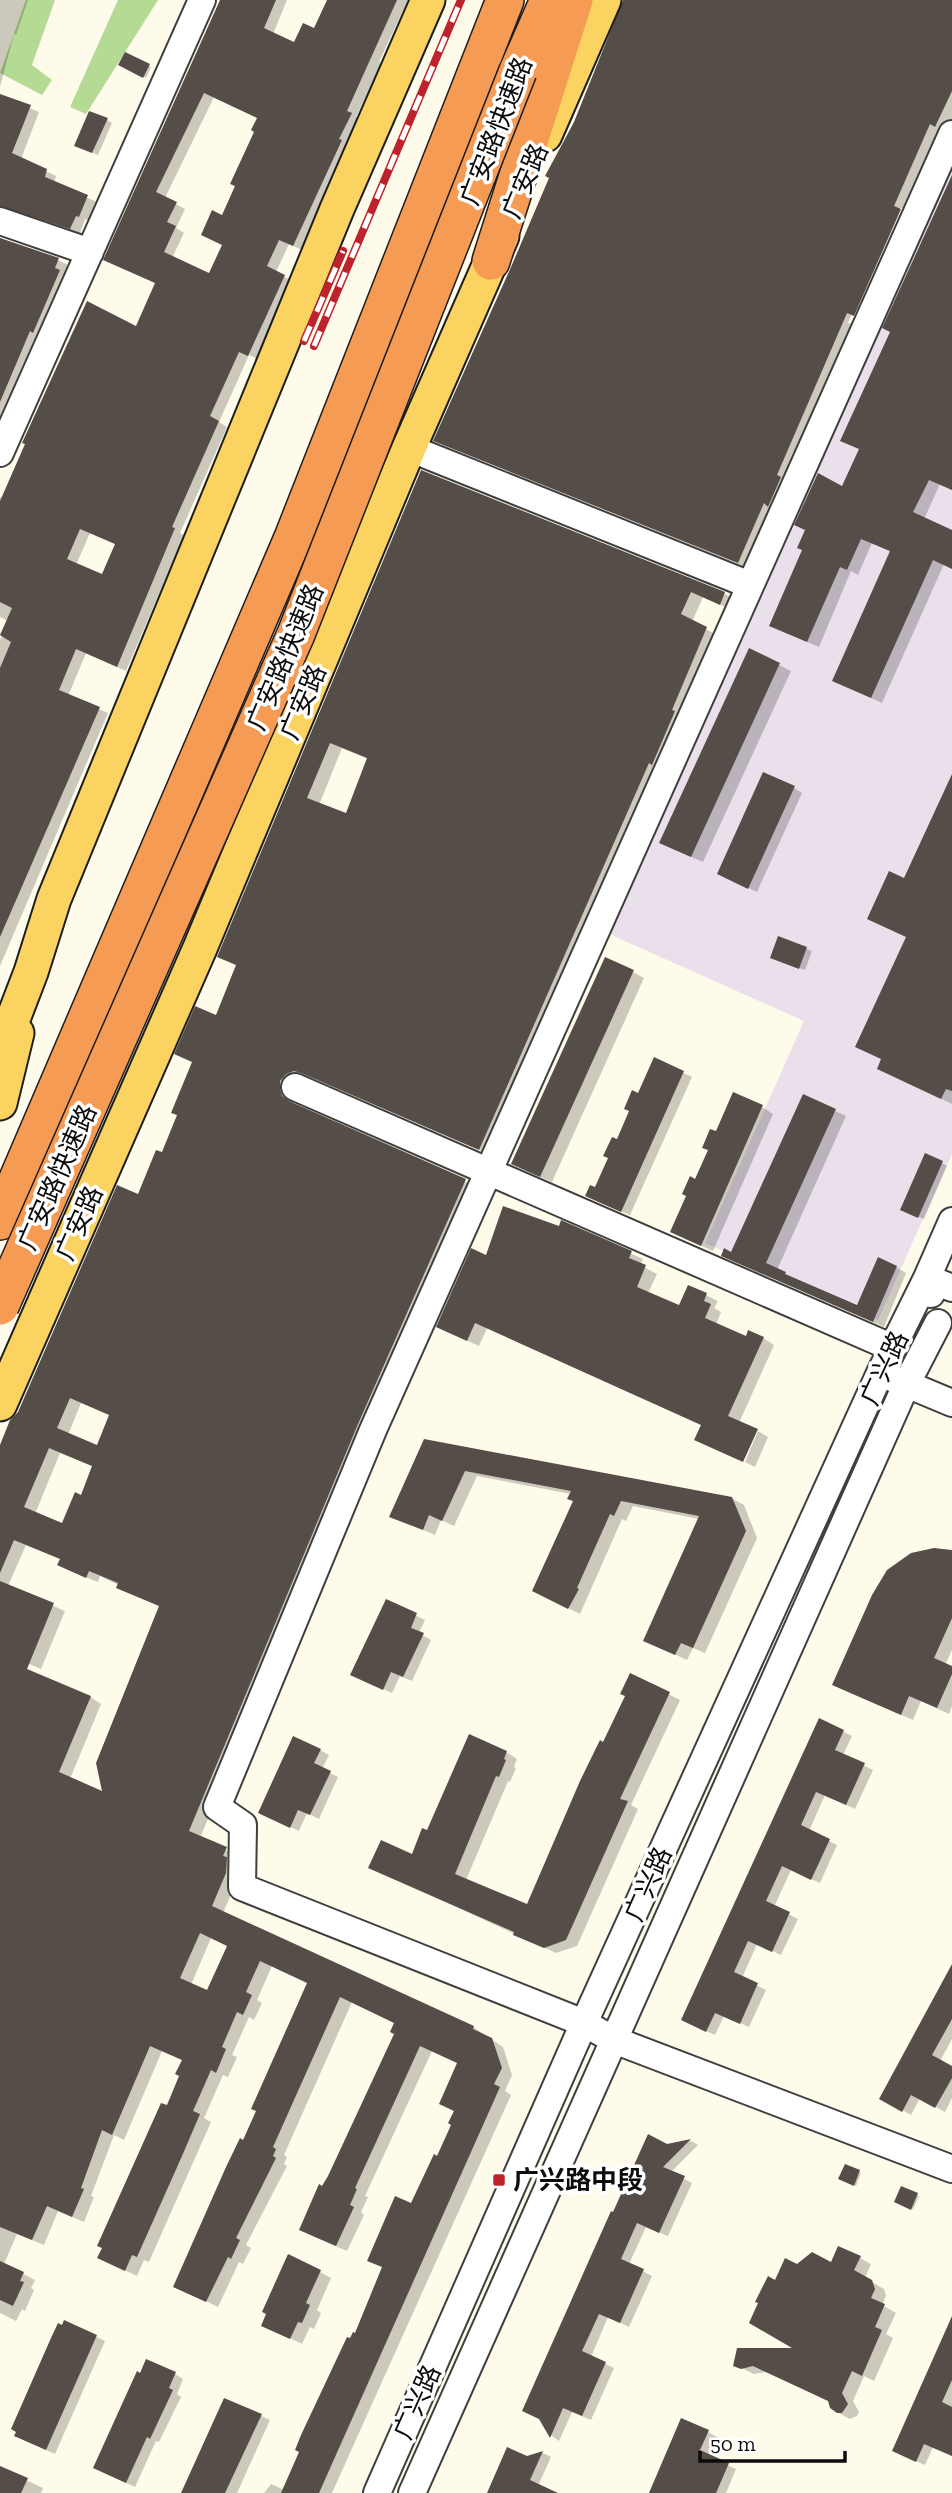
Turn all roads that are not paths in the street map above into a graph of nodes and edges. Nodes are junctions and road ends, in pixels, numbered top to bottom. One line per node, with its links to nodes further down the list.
1 (202, 0): 9 (street)
2 (428, 0): 14 (main road)
3 (505, 0): 20 (highway, 广安路快速路)
4 (549, 0): 25 (highway, 广安路快速路, bridge)
5 (574, 0): 10 (highway)
6 (604, 0): 10 (main road, 广安路)
7 (952, 134): 13 (street)
8 (0, 221): 9 (street)
9 (90, 252): 12 (street)
10 (491, 261): 11 (main road, 广安路)
11 (409, 447): 13 (street); 18 (main road, 广安路)
12 (0, 453)
13 (750, 585): 19 (street)
14 (31, 972): 15 (main road); 17 (main road)
15 (0, 1053)
16 (295, 1087): 19 (street)
17 (0, 1103)
18 (104, 1167): 24 (main road); 31 (main road, 广安路)
19 (487, 1172): 27 (street); 32 (street)
20 (0, 1221)
21 (952, 1222): 22 (street, 广兴路)
22 (927, 1278): 23 (street); 26 (street); 27 (street, 广兴路)
23 (952, 1288)
24 (0, 1300)
25 (0, 1306)
26 (945, 1326): 29 (street, 广兴路)
27 (893, 1348): 28 (street, 广兴路)
28 (880, 1373): 29 (street); 32 (street, 广兴路)
29 (906, 1385): 30 (street); 33 (street, 广兴路)
30 (952, 1403)
31 (0, 1404)
32 (584, 2023): 33 (street); 35 (street, 广兴路)
33 (614, 2040): 34 (street); 36 (street, 广兴路)
34 (952, 2169)
35 (377, 2493)
36 (412, 2493)

